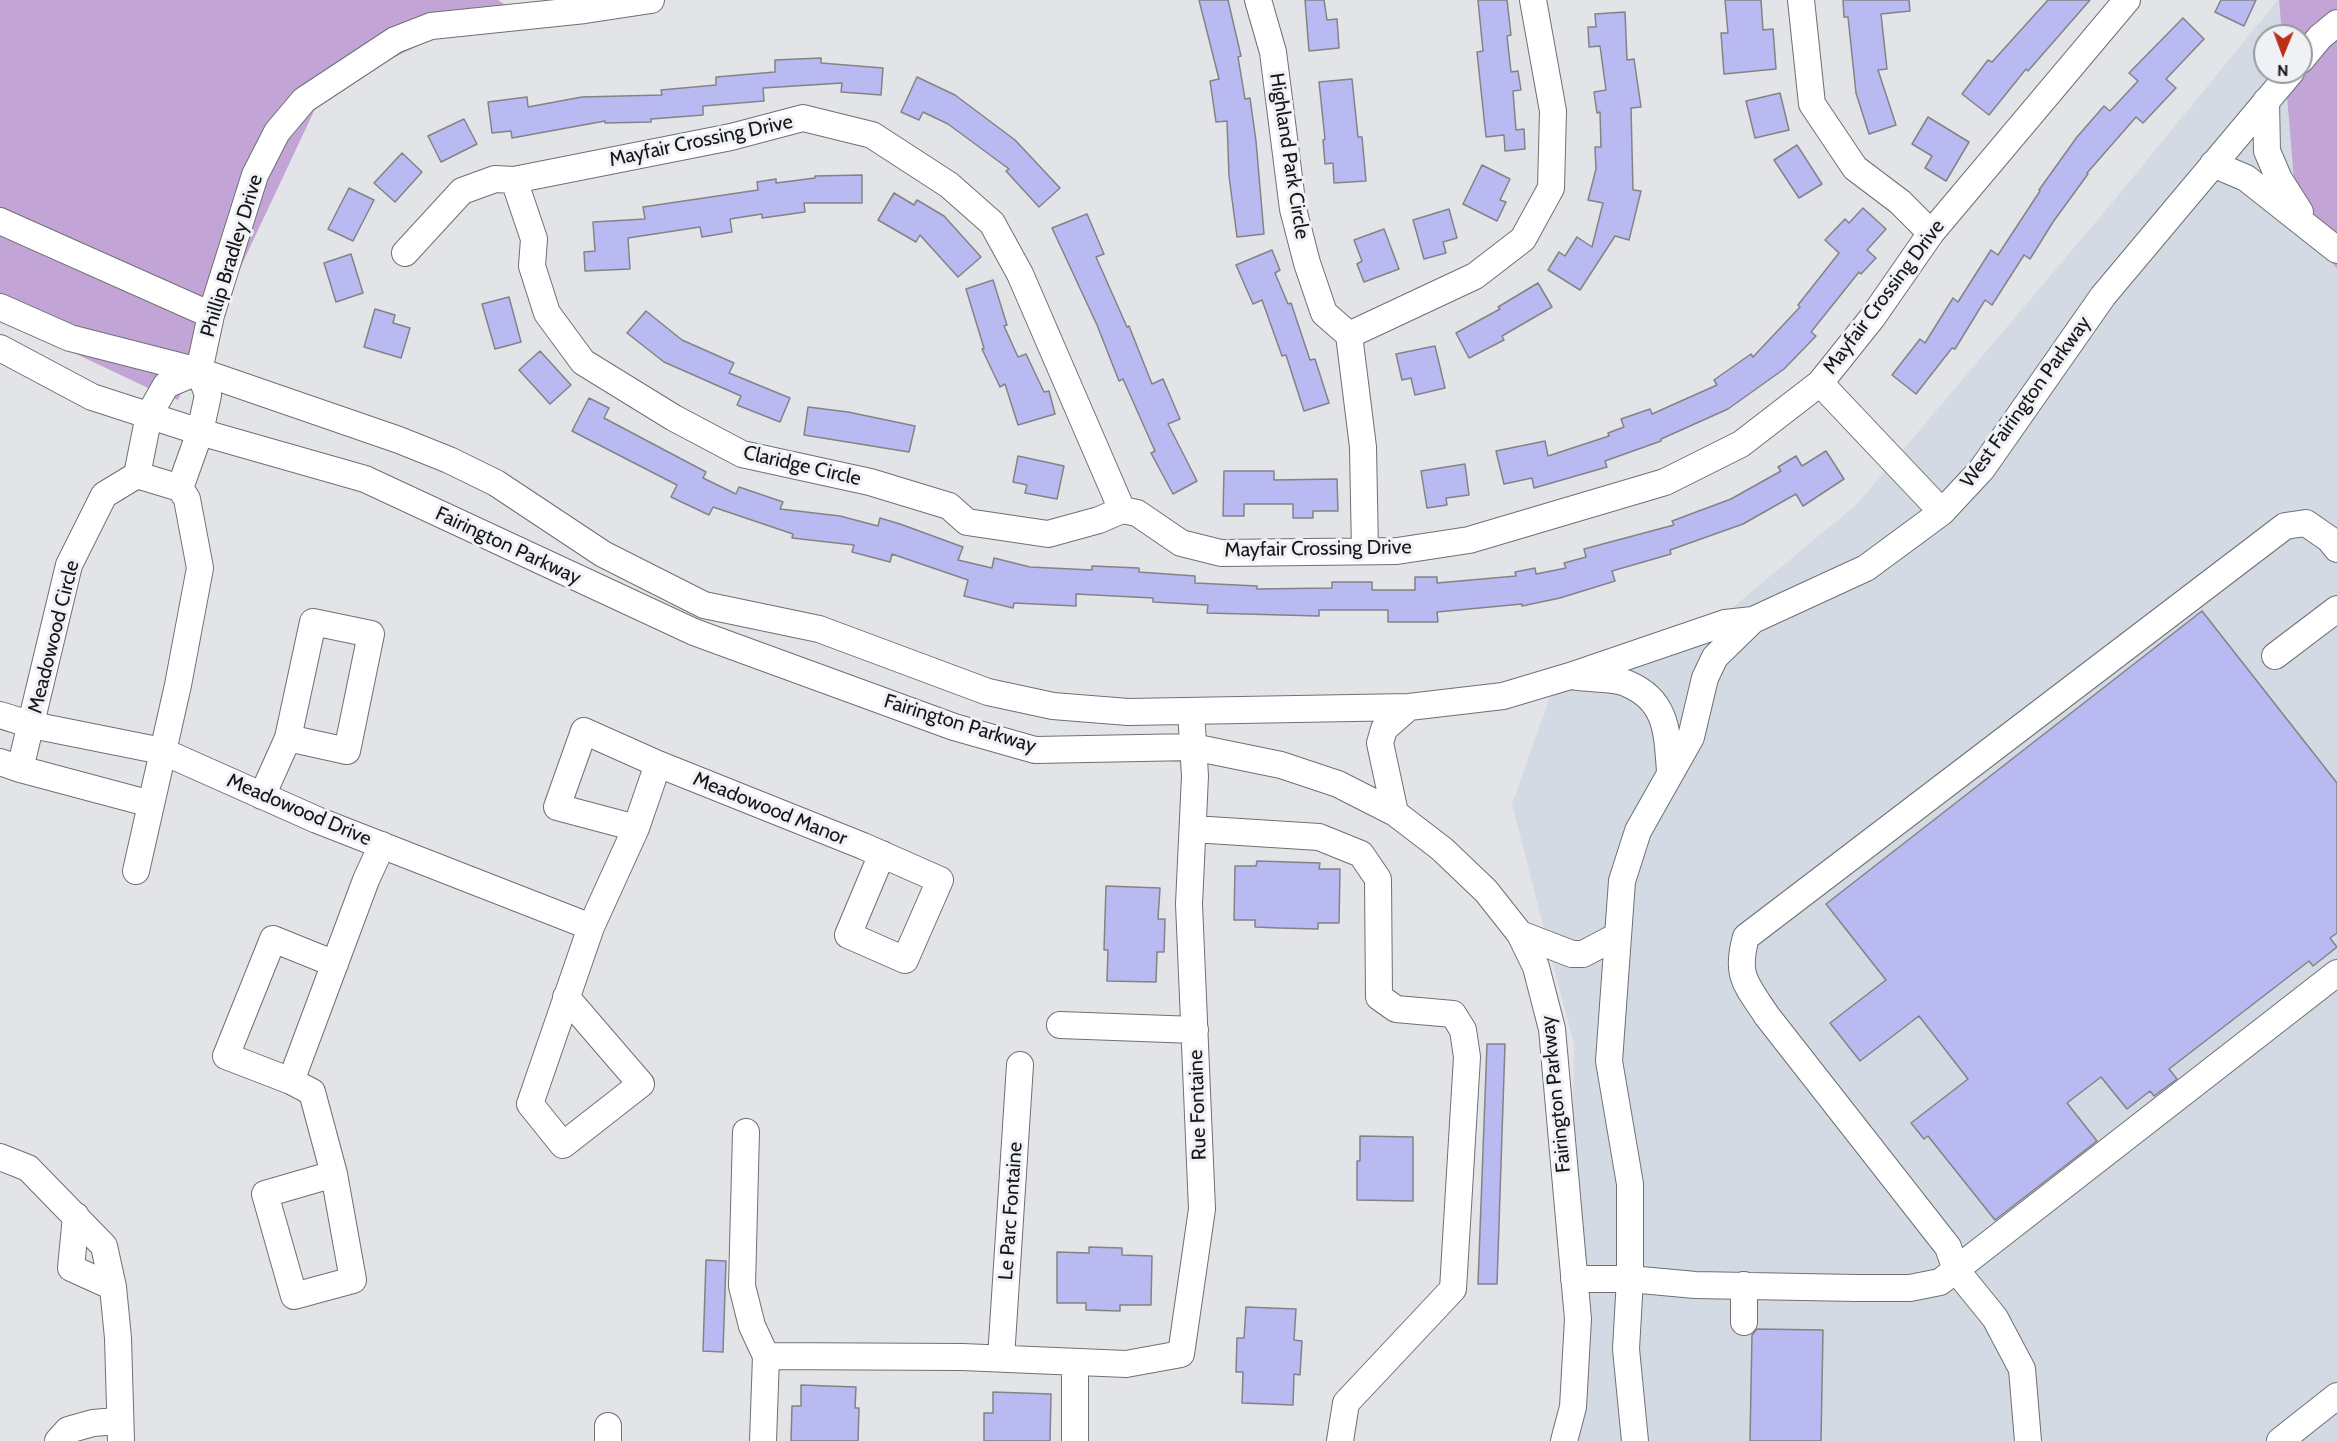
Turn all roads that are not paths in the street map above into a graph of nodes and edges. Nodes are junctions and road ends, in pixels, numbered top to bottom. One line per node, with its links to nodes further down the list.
1 (651, 0): 6 (street, Phillip Bradley Drive)
2 (1258, 0): 20 (street, Highland Park Circle)
3 (1533, 0): 20 (street)
4 (1801, 0): 15 (street)
5 (2127, 0): 15 (street, Mayfair Crossing Drive)
6 (584, 5): 19 (street, Phillip Bradley Drive)
7 (2337, 23): 8 (street)
8 (2313, 45)
9 (2280, 84): 10 (street, West Fairington Parkway)
10 (2266, 101): 11 (street, West Fairington Parkway); 14 (street)
11 (2213, 164): 14 (street); 29 (street, West Fairington Parkway)
12 (514, 180): 17 (street, Mayfair Crossing Drive); 28 (street, Claridge Circle); 28 (street, Mayfair Crossing Drive)
13 (0, 221): 19 (street)
14 (2312, 230): 16 (street)
15 (1930, 233): 23 (street, Mayfair Crossing Drive)
16 (2337, 250)
17 (405, 253)
18 (0, 307): 22 (street, Fairington Parkway)
19 (211, 315): 22 (street, Phillip Bradley Drive)
20 (1349, 335): 31 (street)
21 (0, 348): 24 (street, Fairington Parkway)
22 (199, 371): 24 (street); 25 (street, Phillip Bradley Drive); 37 (street, Fairington Parkway)
23 (1820, 383): 29 (street); 31 (street, Mayfair Crossing Drive)
24 (149, 415): 25 (street, Fairington Parkway); 26 (street)
25 (200, 432): 27 (street); 41 (street, Fairington Parkway)
26 (137, 476): 27 (street); 39 (street, Meadowood Circle)
27 (180, 488): 42 (street)
28 (1122, 510): 31 (street, Mayfair Crossing Drive)
29 (1942, 512): 33 (street, West Fairington Parkway)
30 (2337, 549): 68 (street)
31 (1365, 551)
32 (2337, 609): 34 (street)
33 (1753, 620): 35 (street, Fairington Parkway); 45 (street, West Fairington Parkway)
34 (2276, 656)
35 (1570, 676): 36 (street, Fairington Parkway); 45 (street)
36 (1409, 707): 37 (street, Fairington Parkway); 48 (street)
37 (1191, 711): 41 (street, Rue Fontaine)
38 (0, 715): 39 (street, Meadowood Drive)
39 (32, 724): 42 (street, Meadowood Drive); 44 (street, Meadowood Circle)
40 (288, 738): 40 (street); 46 (street)
41 (1193, 747): 48 (street, Fairington Parkway); 50 (street, Rue Fontaine)
42 (162, 751): 46 (street, Meadowood Drive); 47 (street)
43 (658, 764): 49 (street); 49 (street, Meadowood Manor); 52 (street, Meadowood Manor)
44 (10, 766): 47 (street)
45 (1670, 771): 56 (street, West Fairington Parkway)
46 (262, 796): 51 (street, Meadowood Drive)
47 (150, 804): 53 (street)
48 (1395, 813): 55 (street, Fairington Parkway)
49 (636, 828): 54 (street)
50 (1193, 829): 61 (street, Rue Fontaine); 83 (street)
51 (382, 845): 54 (street, Meadowood Drive); 57 (street)
52 (882, 854)
53 (136, 871)
54 (591, 927): 59 (street)
55 (1520, 934): 56 (street); 69 (street, Fairington Parkway)
56 (1617, 936): 70 (street)
57 (335, 964): 63 (street); 63 (street)
58 (2337, 973): 68 (street)
59 (566, 997): 59 (street)
60 (1060, 1025): 61 (street)
61 (1195, 1030): 76 (street, Rue Fontaine)
62 (1020, 1065): 75 (street, Le Parc Fontaine)
63 (291, 1081): 66 (street)
64 (746, 1132): 74 (street)
65 (0, 1157): 67 (street)
66 (334, 1174): 66 (street)
67 (76, 1216): 72 (street); 72 (street)
68 (1956, 1270): 71 (street); 86 (street)
69 (1574, 1279): 70 (street); 84 (street, Fairington Parkway)
70 (1630, 1279): 71 (street); 85 (street)
71 (1744, 1285): 73 (street)
72 (113, 1287): 78 (street)
73 (1744, 1322)
74 (766, 1356): 75 (street, Rue Fontaine); 81 (street)
75 (1001, 1358): 76 (street, Rue Fontaine)
76 (1075, 1362): 82 (street)
77 (2337, 1396): 79 (street)
78 (118, 1427): 80 (street)
79 (2295, 1437)
80 (58, 1441)
81 (763, 1441)
82 (1075, 1441)
83 (1340, 1441)
84 (1564, 1441)
85 (1635, 1441)
86 (2028, 1441)

